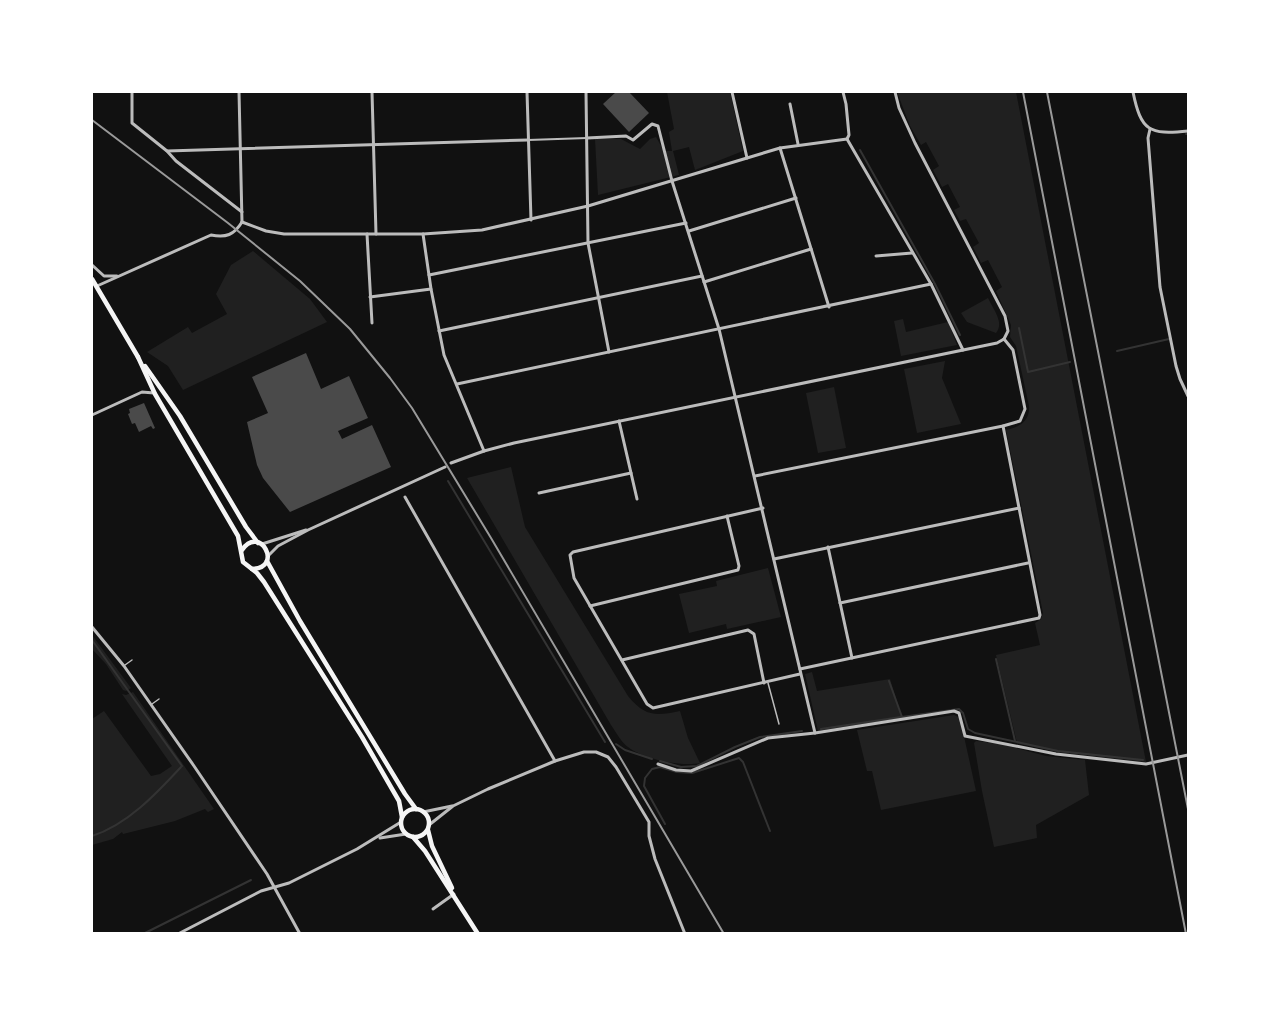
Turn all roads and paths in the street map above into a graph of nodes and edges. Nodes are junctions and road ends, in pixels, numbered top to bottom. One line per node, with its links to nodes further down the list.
1 (132, 92): 20 (street)
2 (239, 92): 18 (street)
3 (372, 92): 17 (street)
4 (527, 92): 15 (street)
5 (585, 92): 13 (street)
6 (732, 92): 21 (street)
7 (843, 92): 14 (street)
8 (895, 92): 52 (street)
9 (1133, 92): 11 (street)
10 (790, 104): 16 (street)
11 (1150, 129): 12 (street); 58 (street)
12 (1188, 131)
13 (587, 138): 15 (street); 22 (street); 24 (street)
14 (847, 139): 16 (street); 35 (street)
15 (528, 140): 17 (street); 26 (street)
16 (798, 144): 19 (street)
17 (374, 145): 18 (street); 31 (street)
18 (240, 148): 20 (street); 25 (street)
19 (780, 148): 21 (street); 23 (street)
20 (167, 151): 25 (street)
21 (747, 158): 22 (street)
22 (672, 181): 24 (street); 28 (street)
23 (796, 198): 29 (street); 34 (street)
24 (588, 206): 26 (street); 33 (street)
25 (242, 212): 27 (street)
26 (531, 220): 32 (street)
27 (242, 222): 30 (street); 38 (street)
28 (686, 223): 29 (street); 33 (street)
29 (688, 231): 40 (street)
30 (367, 234): 31 (street); 46 (street)
31 (376, 234): 32 (street)
32 (423, 234): 39 (street)
33 (588, 243): 39 (street); 47 (street)
34 (811, 249): 42 (street); 48 (street)
35 (912, 253): 36 (street); 43 (street)
36 (876, 256)
37 (92, 266): 38 (street)
38 (122, 275): 44 (street)
39 (429, 275): 45 (street)
40 (702, 276): 42 (street); 47 (street)
41 (92, 279): 44 (main road)
42 (704, 282): 50 (street)
43 (931, 284): 48 (street); 53 (street)
44 (96, 287): 55 (main road)
45 (431, 289): 46 (street); 51 (street)
46 (370, 297): 49 (street)
47 (598, 298): 51 (street); 54 (street)
48 (829, 307): 50 (street)
49 (372, 323)
50 (719, 329): 54 (street); 59 (street)
51 (439, 331): 56 (street)
52 (1004, 339): 53 (street); 62 (street)
53 (963, 350): 59 (street)
54 (609, 352): 56 (street)
55 (138, 357): 57 (main road); 75 (main road)
56 (457, 384): 63 (street)
57 (155, 394): 60 (street); 77 (main road)
58 (1188, 396)
59 (734, 398): 61 (street); 67 (street)
60 (92, 415)
61 (619, 421): 63 (street); 66 (street)
62 (1003, 426): 67 (street); 72 (street)
63 (484, 450): 64 (street)
64 (452, 463)
65 (445, 466): 74 (street)
66 (631, 473): 68 (street); 70 (street)
67 (755, 476): 71 (street)
68 (539, 493)
69 (405, 497): 97 (street)
70 (637, 499)
71 (763, 508): 73 (street); 79 (street)
72 (1018, 508): 76 (street); 80 (street)
73 (727, 516): 83 (street); 83 (street)
74 (308, 530): 75 (street); 78 (street)
75 (260, 543): 77 (main road); 78 (main road)
76 (828, 547): 79 (street); 82 (street)
77 (242, 551): 81 (main road)
78 (267, 559): 81 (main road); 100 (main road)
79 (774, 559): 89 (street)
80 (1028, 563): 82 (street); 85 (street)
81 (252, 569): 102 (main road)
82 (840, 603): 85 (street)
83 (590, 606): 87 (street)
84 (92, 627): 88 (street)
85 (852, 658): 89 (street)
86 (132, 660): 88 (lane)
87 (622, 660): 91 (street); 91 (street)
88 (124, 666): 93 (street)
89 (800, 669): 90 (street)
90 (800, 674): 91 (street); 95 (street)
91 (766, 682): 94 (lane)
92 (159, 699): 93 (lane)
93 (152, 704): 107 (street)
94 (779, 724)
95 (815, 734): 96 (street); 98 (street)
96 (1188, 755)
97 (555, 761): 99 (street); 114 (street)
98 (658, 764)
99 (453, 806): 101 (street); 103 (street)
100 (416, 809): 101 (main road); 102 (main road)
101 (423, 812): 103 (main road)
102 (402, 819): 104 (main road); 106 (street)
103 (429, 827): 105 (main road); 109 (main road)
104 (406, 834): 105 (main road); 106 (street)
105 (413, 837): 108 (main road)
106 (375, 839): 107 (street)
107 (274, 886): 111 (street); 112 (street)
108 (454, 894): 109 (main road); 110 (street)
109 (458, 901): 113 (main road)
110 (433, 909)
111 (178, 933)
112 (300, 933)
113 (478, 933)
114 (685, 933)

